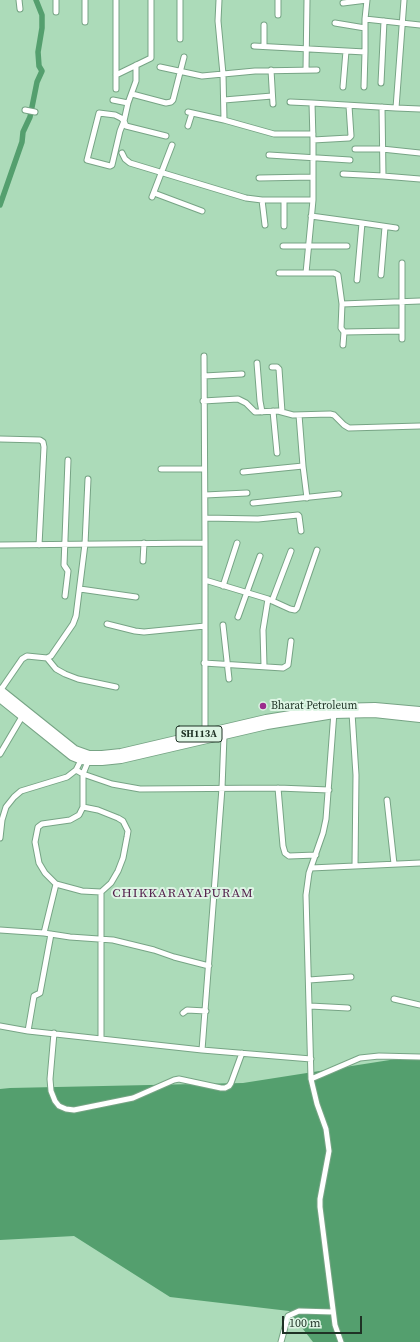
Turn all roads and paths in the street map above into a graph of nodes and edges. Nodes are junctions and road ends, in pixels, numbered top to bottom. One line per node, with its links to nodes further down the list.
1 (19, 0): 13 (street)
2 (56, 0): 14 (street)
3 (85, 0): 18 (street)
4 (116, 0): 38 (street)
5 (151, 0): 31 (street)
6 (180, 0): 24 (street)
7 (219, 0): 37 (street)
8 (278, 0): 15 (street)
9 (307, 0): 27 (street)
10 (367, 0): 12 (street); 16 (street)
11 (404, 0): 20 (street)
12 (344, 3)
13 (20, 9)
14 (56, 12)
15 (278, 15)
16 (365, 19): 17 (street); 23 (street)
17 (384, 21): 20 (street); 39 (street)
18 (85, 22)
19 (335, 23): 23 (street)
20 (402, 23): 22 (street); 53 (street)
21 (264, 25): 26 (street)
22 (420, 25)
23 (365, 28): 29 (street)
24 (180, 39)
25 (254, 46): 26 (street)
26 (264, 46): 27 (street)
27 (306, 49): 28 (street); 34 (street)
28 (346, 51): 29 (street); 40 (street)
29 (365, 52): 41 (street)
30 (184, 57): 36 (street)
31 (136, 65): 38 (street); 43 (street)
32 (160, 67): 36 (street)
33 (271, 70): 34 (street); 37 (street); 44 (street)
34 (306, 70): 35 (street)
35 (317, 70)
36 (180, 72): 37 (street); 43 (street)
37 (223, 74): 46 (street)
38 (116, 75): 42 (street)
39 (381, 83)
40 (343, 87)
41 (364, 87)
42 (116, 89)
43 (132, 94): 48 (street)
44 (272, 96): 46 (street); 50 (street)
45 (113, 100): 48 (street)
46 (224, 100): 57 (street)
47 (290, 102): 49 (street)
48 (128, 103): 58 (street)
49 (312, 103): 51 (street); 61 (street)
50 (273, 104)
51 (349, 106): 52 (street); 61 (street)
52 (382, 108): 53 (street); 64 (street)
53 (396, 108): 54 (street)
54 (420, 109)
55 (25, 110): 56 (street)
56 (35, 112)
57 (224, 120): 59 (street); 61 (street)
58 (124, 121): 58 (street); 60 (street)
59 (188, 126)
60 (166, 136)
61 (313, 137): 68 (street)
62 (172, 145): 70 (street)
63 (355, 149): 64 (street)
64 (382, 149): 66 (street); 72 (street)
65 (122, 153): 70 (street)
66 (420, 153)
67 (269, 155): 68 (street)
68 (313, 158): 69 (street); 73 (street)
69 (350, 160)
70 (162, 172): 76 (street); 79 (street)
71 (343, 174): 72 (street)
72 (383, 176): 75 (street)
73 (313, 177): 74 (street); 78 (street)
74 (259, 178)
75 (420, 179)
76 (262, 200): 77 (street); 82 (street)
77 (284, 200): 78 (street); 83 (street)
78 (313, 200): 80 (street)
79 (202, 210)
80 (311, 216): 81 (street); 86 (street)
81 (362, 223): 84 (street); 93 (street)
82 (265, 225)
83 (284, 226)
84 (385, 227): 85 (street); 92 (street)
85 (396, 228)
86 (308, 245): 87 (street); 88 (street); 91 (street)
87 (283, 246)
88 (346, 246)
89 (402, 264): 95 (street)
90 (279, 273): 91 (street)
91 (306, 273): 96 (street)
92 (381, 275)
93 (357, 280)
94 (420, 301): 95 (street)
95 (402, 302): 96 (street); 97 (street)
96 (342, 304): 98 (street)
97 (402, 331): 98 (street); 99 (street)
98 (344, 332): 100 (street)
99 (402, 339)
100 (343, 345)
101 (204, 356): 105 (street)
102 (257, 363): 108 (street)
103 (272, 367): 109 (street)
104 (242, 374): 105 (street)
105 (204, 376): 106 (street)
106 (204, 401): 108 (street); 117 (street)
107 (274, 411): 108 (street); 109 (street); 113 (street)
108 (262, 412)
109 (282, 412): 110 (street)
110 (299, 415): 111 (street); 115 (street)
111 (420, 426)
112 (0, 439): 133 (street)
113 (277, 453)
114 (68, 460): 130 (street)
115 (303, 466): 118 (street); 123 (street)
116 (161, 469): 117 (street)
117 (204, 469): 122 (street)
118 (243, 472)
119 (88, 479): 131 (street)
120 (247, 493): 122 (street)
121 (340, 494): 123 (street)
122 (205, 495): 125 (street)
123 (307, 498): 124 (street)
124 (253, 503)
125 (205, 518): 126 (street); 128 (street)
126 (301, 531)
127 (144, 543): 128 (street); 131 (street); 137 (street)
128 (205, 543): 138 (street)
129 (237, 543): 139 (street)
130 (66, 544): 131 (street); 133 (street); 142 (street)
131 (85, 544): 140 (street)
132 (0, 545): 133 (street)
133 (39, 545)
134 (317, 550): 144 (street)
135 (291, 551): 144 (street)
136 (260, 556): 141 (street)
137 (143, 561)
138 (205, 580): 139 (street); 148 (street)
139 (223, 586): 141 (street)
140 (80, 589): 143 (street); 150 (street)
141 (246, 593): 144 (street); 145 (street)
142 (66, 596)
143 (136, 597)
144 (270, 600): 153 (street)
145 (238, 616)
146 (107, 624): 148 (street)
147 (223, 625): 152 (street)
148 (205, 626): 151 (street)
149 (291, 641): 153 (street)
150 (47, 658): 155 (street); 156 (street)
151 (204, 663): 152 (street); 163 (street)
152 (227, 664): 153 (street); 154 (street)
153 (264, 666)
154 (229, 679)
155 (116, 687)
156 (0, 690): 160 (main road)
157 (0, 698): 160 (main road)
158 (334, 711): 159 (main road, SH113A); 161 (main road, SH113A); 163 (main road, SH113A); 164 (main road, SH113A); 171 (street)
159 (420, 711)
160 (24, 713): 165 (street); 166 (main road)
161 (352, 714): 162 (main road, SH113A); 178 (street)
162 (420, 718)
163 (205, 736): 164 (main road, SH113A); 166 (main road, SH113A)
164 (224, 736): 169 (street)
165 (0, 754)
166 (86, 757): 167 (street); 168 (street)
167 (76, 770): 168 (street); 174 (street)
168 (83, 774): 169 (street); 173 (street)
169 (222, 788): 170 (street); 186 (street)
170 (278, 788): 171 (street); 175 (street)
171 (329, 790): 175 (street)
172 (386, 800): 177 (street)
173 (83, 807): 180 (street); 181 (street)
174 (0, 838)
175 (316, 855): 179 (street)
176 (420, 863): 177 (street)
177 (394, 864): 178 (street)
178 (355, 866): 179 (street)
179 (311, 868): 188 (street)
180 (56, 884): 181 (street); 183 (street)
181 (101, 892): 185 (street)
182 (0, 930): 183 (street)
183 (44, 933): 184 (street)
184 (51, 934): 185 (street); 196 (street)
185 (102, 940): 186 (street); 198 (street)
186 (209, 966): 193 (street)
187 (352, 977): 188 (street)
188 (309, 980): 191 (street)
189 (394, 999): 190 (street)
190 (420, 1005)
191 (310, 1006): 192 (street); 202 (street)
192 (348, 1008)
193 (206, 1010): 194 (street); 199 (street)
194 (183, 1013)
195 (0, 1026): 196 (street)
196 (28, 1031): 197 (street)
197 (54, 1033): 198 (street); 200 (street)
198 (101, 1038): 199 (street)
199 (202, 1050): 200 (street)
200 (242, 1053): 202 (street)
201 (420, 1056): 203 (street)
202 (311, 1059): 203 (street)
203 (311, 1079): 204 (street)
204 (333, 1312): 205 (street); 206 (street)
205 (281, 1342)
206 (341, 1342)

